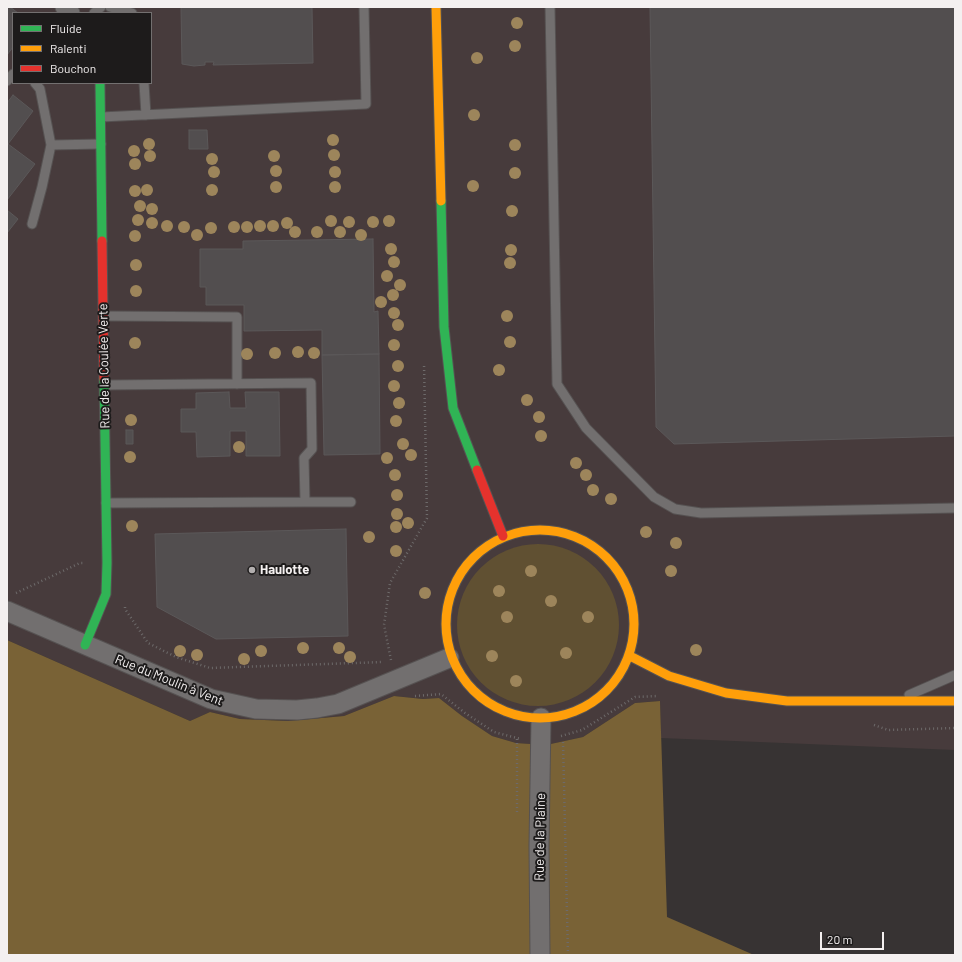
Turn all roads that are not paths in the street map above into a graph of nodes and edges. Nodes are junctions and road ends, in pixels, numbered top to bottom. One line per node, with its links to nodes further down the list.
1 (110, 7): 5 (lane)
2 (364, 7): 9 (lane)
3 (436, 7): 21 (street)
4 (550, 7): 20 (lane)
5 (128, 12)
6 (36, 84): 12 (lane)
7 (100, 84): 10 (street, Rue de la Coulée Verte)
8 (144, 84): 9 (lane)
9 (146, 115): 10 (lane)
10 (100, 117): 11 (street, Rue de la Coulée Verte)
11 (101, 144): 12 (lane); 14 (street, Rue de la Coulée Verte)
12 (51, 145): 13 (lane)
13 (32, 224)
14 (104, 316): 15 (lane); 16 (street, Rue de la Coulée Verte)
15 (237, 384): 16 (lane); 17 (lane)
16 (104, 385): 19 (street, Rue de la Coulée Verte)
17 (305, 502): 18 (lane); 19 (lane)
18 (350, 502)
19 (106, 503): 23 (street, Rue de la Coulée Verte)
20 (955, 508)
21 (503, 536): 24 (street); 25 (street)
22 (7, 611): 23 (street, Rue du Moulin à Vent)
23 (85, 645): 25 (street, Rue du Moulin à Vent)
24 (630, 656): 28 (street); 29 (street)
25 (449, 658): 29 (street)
26 (955, 675): 28 (lane)
27 (955, 701): 28 (street)
28 (895, 702)
29 (541, 718): 30 (street, Rue de la Plaine)
30 (540, 955)

